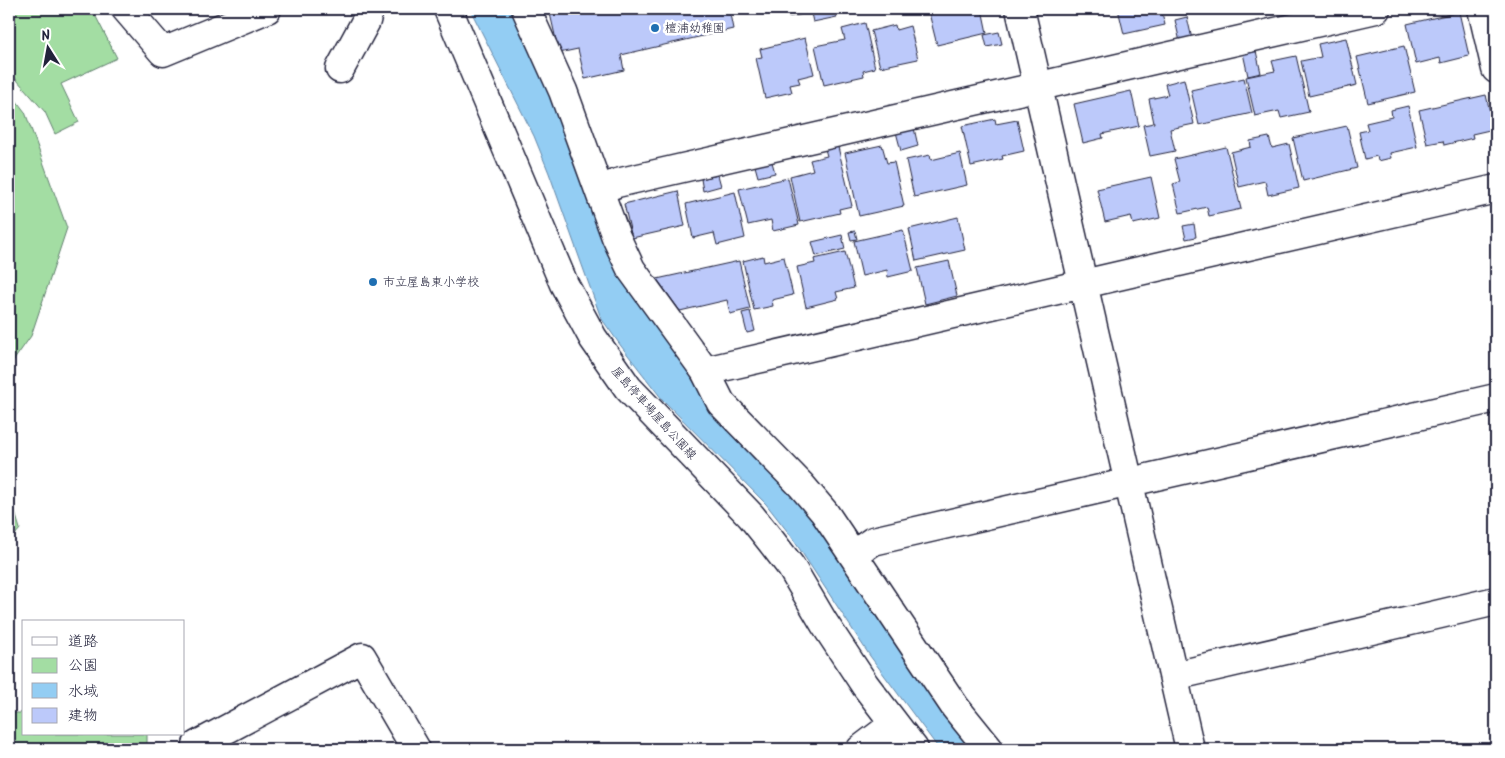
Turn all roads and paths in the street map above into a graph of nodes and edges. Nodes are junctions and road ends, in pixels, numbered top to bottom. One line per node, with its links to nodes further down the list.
1 (126, 9): 2 (street)
2 (267, 9)
3 (369, 9): 9 (street)
4 (448, 9): 21 (street, 屋島停車場屋島公園線)
5 (526, 9): 13 (street)
6 (1020, 9): 11 (street)
7 (1376, 9): 11 (street)
8 (1482, 9): 10 (street)
9 (340, 69)
10 (1496, 69)
11 (1038, 87): 13 (street); 14 (street)
12 (1496, 189): 14 (street)
13 (599, 190): 15 (street)
14 (1083, 284): 15 (street); 17 (street)
15 (705, 371): 18 (street)
16 (1496, 398): 17 (street)
17 (1129, 483): 18 (street); 20 (street)
18 (853, 555): 26 (street)
19 (1496, 601): 20 (street)
20 (1174, 676): 27 (street)
21 (894, 724): 24 (street); 25 (street, 屋島停車場屋島公園線)
22 (196, 745): 23 (street)
23 (416, 749)
24 (861, 749)
25 (914, 749)
26 (989, 749)
27 (1190, 749)

